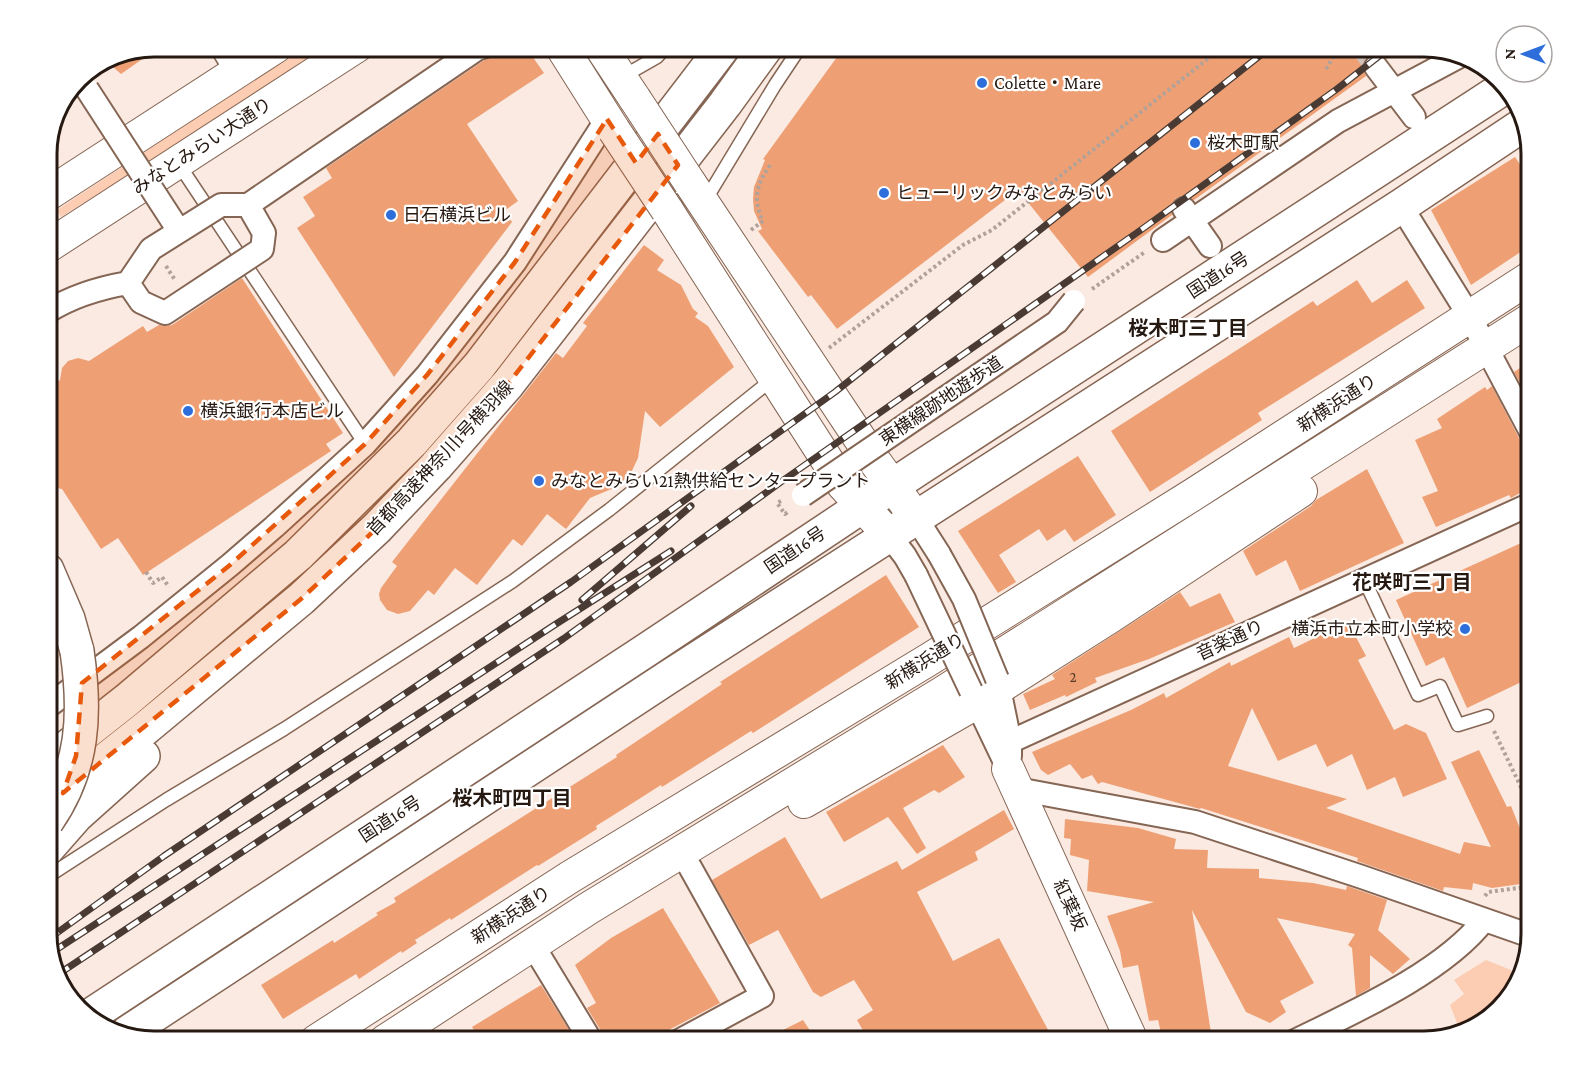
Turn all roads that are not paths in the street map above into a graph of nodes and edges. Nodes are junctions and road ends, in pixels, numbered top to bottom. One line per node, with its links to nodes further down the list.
1 (222, 57): 13 (lane)
2 (260, 57): 13 (street)
3 (340, 57): 21 (street, みなとみらい大通り)
4 (467, 57): 24 (street, bridge)
5 (568, 57): 19 (street)
6 (607, 57): 14 (street)
7 (657, 57): 14 (lane)
8 (716, 57): 48 (highway, 首都高速神奈川1号横羽線)
9 (759, 57): 51 (highway, 首都高速神奈川1号横羽線)
10 (794, 57): 23 (lane)
11 (1451, 61): 16 (street)
12 (1376, 67): 16 (street)
13 (233, 75): 22 (street)
14 (628, 88): 23 (street, bridge)
15 (87, 89): 27 (street, bridge)
16 (1395, 91): 18 (street); 26 (street)
17 (1498, 91): 42 (highway, 国道16号)
18 (1414, 117)
19 (611, 124): 38 (street, bridge); 41 (street)
20 (1518, 128): 25 (highway, 国道16号)
21 (177, 162): 28 (street, みなとみらい大通り); 41 (lane)
22 (57, 189)
23 (697, 193): 42 (street)
24 (248, 205): 27 (street, bridge); 31 (street, bridge)
25 (1401, 206): 35 (street); 46 (highway, 国道16号)
26 (1187, 214): 29 (street); 30 (street)
27 (179, 231): 31 (street, bridge)
28 (57, 240)
29 (1163, 240)
30 (1210, 246)
31 (128, 283): 34 (street, bridge)
32 (1521, 284): 35 (street, 新横浜通り)
33 (1074, 302): 43 (street, 東横線跡地遊歩道, bridge)
34 (57, 307)
35 (1470, 317): 37 (street); 69 (street, 新横浜通り)
36 (1521, 326): 37 (street, 新横浜通り)
37 (1486, 348): 39 (street); 40 (street, 新横浜通り)
38 (774, 378): 44 (street); 62 (lane)
39 (1521, 412)
40 (1358, 430): 52 (street); 67 (street, 新横浜通り)
41 (365, 444): 53 (street)
42 (893, 486): 44 (highway, 国道16号); 46 (street)
43 (805, 497)
44 (863, 506): 47 (street); 66 (highway, 国道16号)
45 (1521, 509): 49 (street, 音楽通り)
46 (916, 518): 47 (highway, 国道16号); 52 (street, bridge)
47 (889, 535): 52 (street, bridge); 68 (highway, 国道16号)
48 (298, 555): 55 (highway); 56 (highway, 首都高速神奈川1号横羽線)
49 (1364, 579): 54 (lane); 57 (street, 音楽通り)
50 (57, 593): 59 (highway, bridge)
51 (301, 599): 58 (highway, 首都高速神奈川1号横羽線); 60 (highway)
52 (986, 690): 57 (street); 61 (street)
53 (57, 699)
54 (1487, 716)
55 (57, 731)
56 (57, 755)
57 (1009, 764): 63 (street); 73 (street, 紅葉坂)
58 (57, 798)
59 (57, 804)
60 (57, 838)
61 (690, 867): 65 (street); 72 (street)
62 (57, 871)
63 (1477, 918): 64 (street); 74 (street)
64 (1521, 933)
65 (540, 957): 67 (street); 71 (street)
66 (96, 1012)
67 (419, 1019): 70 (street, 新横浜通り)
68 (134, 1029)
69 (331, 1031)
70 (400, 1031)
71 (585, 1031)
72 (697, 1031)
73 (1128, 1031)
74 (1314, 1031)

